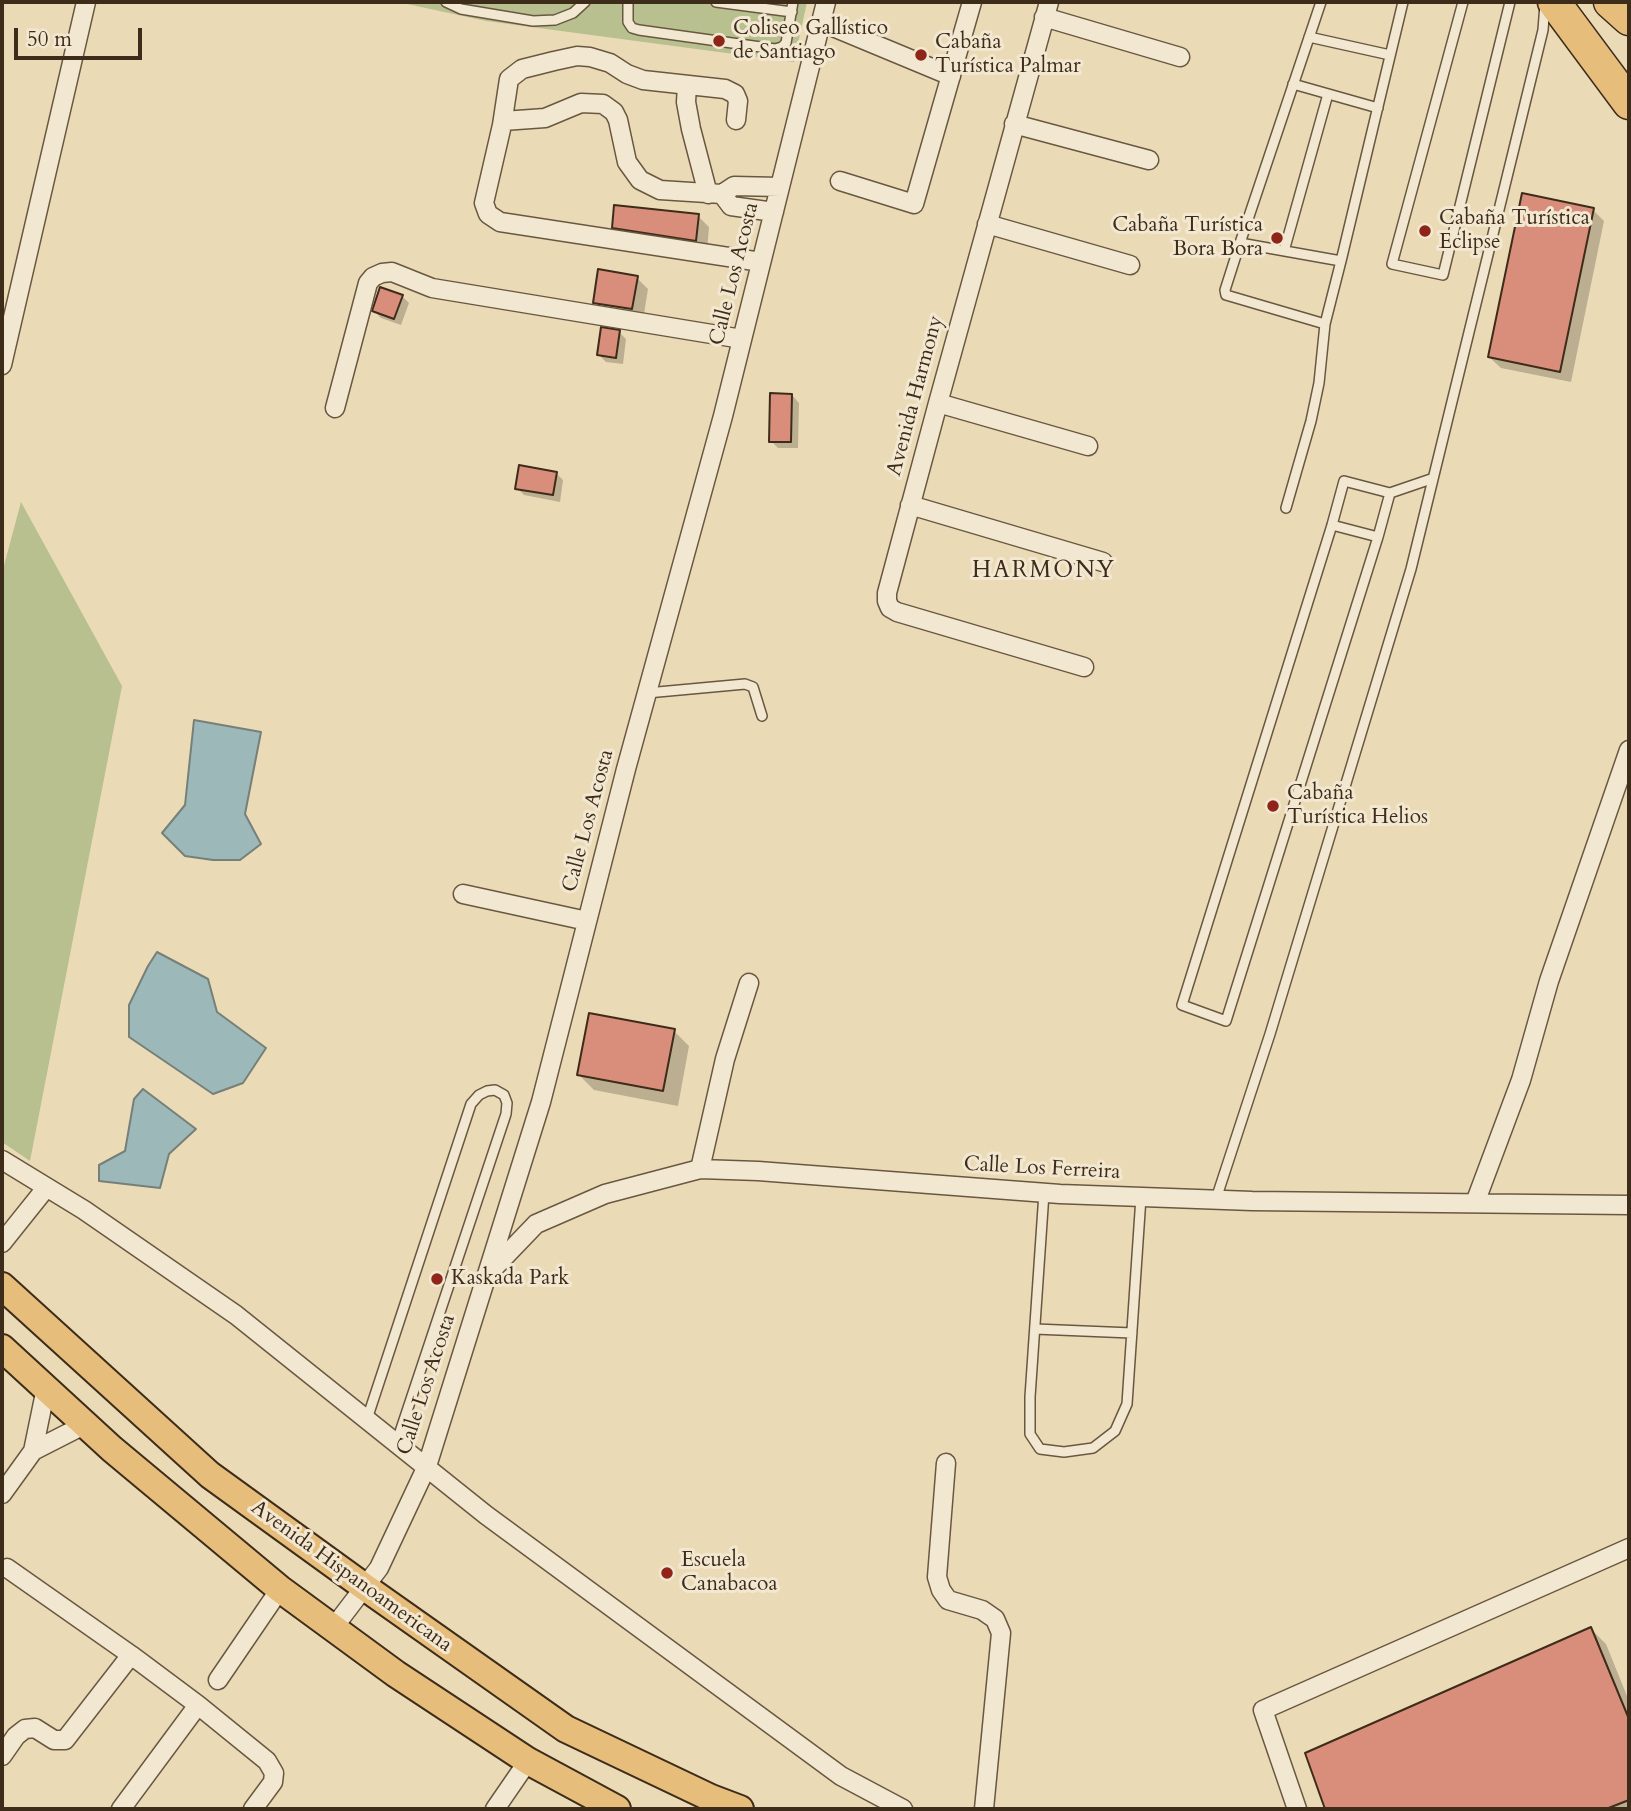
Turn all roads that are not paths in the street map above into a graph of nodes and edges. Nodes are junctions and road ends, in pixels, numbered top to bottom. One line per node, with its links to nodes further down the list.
1 (86, 2): 44 (street)
2 (446, 2): 3 (lane)
3 (585, 2)
4 (628, 2): 15 (lane)
5 (716, 2): 15 (lane)
6 (823, 2): 18 (street, Calle Los Acosta)
7 (972, 2): 22 (street)
8 (1321, 2): 19 (lane)
9 (1463, 2): 10 (lane)
10 (1510, 2)
11 (1545, 2): 48 (lane)
12 (1554, 2): 26 (highway)
13 (1611, 2): 17 (highway)
14 (1400, 3): 20 (lane)
15 (792, 7)
16 (1047, 10): 21 (street); 30 (street, Avenida Harmony)
17 (1629, 19)
18 (821, 22): 22 (street); 33 (street, Calle Los Acosta)
19 (1309, 37): 20 (lane); 23 (lane)
20 (1390, 55): 27 (lane)
21 (1180, 57)
22 (951, 76): 32 (street)
23 (1293, 84): 25 (lane); 37 (lane)
24 (687, 85): 28 (street); 29 (street); 34 (street)
25 (1328, 94): 27 (lane); 38 (lane)
26 (1629, 103)
27 (1378, 108): 40 (lane)
28 (736, 120)
29 (503, 121): 34 (street); 39 (street)
30 (1014, 124): 31 (street); 36 (street, Avenida Harmony)
31 (1150, 160)
32 (841, 181)
33 (780, 187): 34 (street); 35 (street, Calle Los Acosta)
34 (715, 194): 35 (street)
35 (774, 212): 39 (street, Calle Los Acosta)
36 (986, 224): 41 (street); 45 (street, Avenida Harmony)
37 (1240, 243): 38 (lane); 42 (lane)
38 (1284, 251): 40 (lane)
39 (761, 261): 43 (street, Calle Los Acosta)
40 (1341, 261): 42 (lane)
41 (1130, 265)
42 (1325, 324): 51 (lane)
43 (742, 339): 46 (street); 56 (street, Calle Los Acosta)
44 (2, 365)
45 (938, 403): 47 (street); 50 (street, Avenida Harmony)
46 (335, 408)
47 (1088, 446)
48 (1431, 479): 49 (lane); 67 (lane)
49 (1390, 493): 52 (lane); 53 (lane)
50 (910, 505): 54 (street); 55 (street, Avenida Harmony)
51 (1286, 508)
52 (1332, 525): 53 (lane); 53 (lane)
53 (1378, 537)
54 (1103, 562)
55 (1084, 667)
56 (647, 693): 57 (lane); 60 (street, Calle Los Acosta)
57 (762, 716)
58 (1629, 750): 68 (street)
59 (463, 894): 60 (street)
60 (587, 921): 71 (street, Calle Los Acosta)
61 (749, 983): 63 (street)
62 (2, 1160): 64 (street)
63 (700, 1168): 65 (street, Calle Los Ferreira); 71 (street, Calle Los Ferreira)
64 (46, 1188): 70 (street); 77 (street)
65 (1044, 1193): 66 (street, Calle Los Ferreira); 73 (lane)
66 (1141, 1197): 67 (street, Calle Los Ferreira); 74 (lane)
67 (1216, 1199): 68 (street, Calle Los Ferreira)
68 (1475, 1203): 69 (street, Calle Los Ferreira)
69 (1629, 1205)
70 (2, 1243)
71 (485, 1276): 82 (street, Calle Los Acosta)
72 (2, 1286): 86 (main road, Avenida Hispanoamericana)
73 (1035, 1329): 74 (lane); 74 (lane)
74 (1132, 1333)
75 (2, 1348): 76 (main road)
76 (46, 1388): 78 (main road); 80 (street)
77 (368, 1419): 79 (street); 79 (lane)
78 (86, 1424): 80 (street); 87 (main road)
79 (397, 1441): 82 (street)
80 (33, 1451): 83 (street)
81 (946, 1463): 102 (street)
82 (427, 1466): 86 (street, Calle Los Acosta); 101 (street)
83 (2, 1494)
84 (1629, 1548): 103 (street)
85 (7, 1568): 89 (street)
86 (366, 1588): 88 (street, Calle Los Acosta); 100 (main road, Avenida Hispanoamericana)
87 (280, 1589): 88 (main road); 90 (street)
88 (334, 1627): 95 (main road)
89 (131, 1655): 91 (street); 93 (street)
90 (218, 1680)
91 (198, 1705): 96 (street); 97 (street)
92 (2, 1724): 93 (street)
93 (16, 1736): 94 (street)
94 (2, 1756)
95 (528, 1761): 98 (street); 99 (main road)
96 (121, 1809)
97 (253, 1809)
98 (495, 1809)
99 (617, 1809)
100 (740, 1809)
101 (903, 1809)
102 (984, 1809)
103 (1297, 1809)

